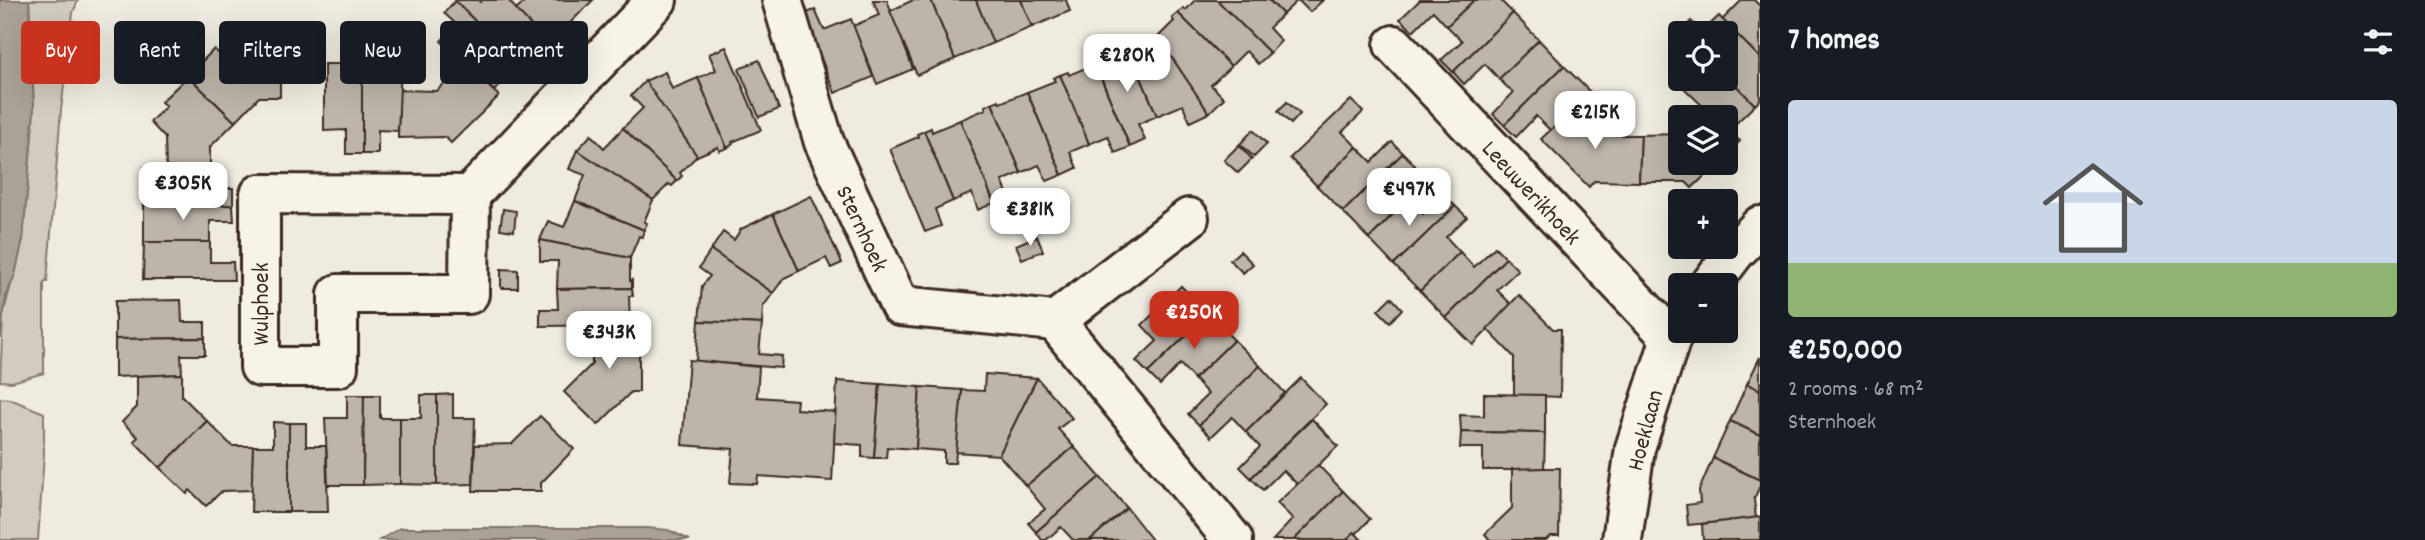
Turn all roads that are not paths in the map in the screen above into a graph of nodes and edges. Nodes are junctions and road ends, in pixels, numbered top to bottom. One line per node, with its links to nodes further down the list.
1 (657, 0): 4 (street)
2 (782, 0): 8 (street, Sternhoek)
3 (1394, 45): 9 (street, Leeuwerikhoek)
4 (470, 195): 4 (street, Wulphoek)
5 (1189, 218): 8 (street)
6 (1760, 226): 7 (street)
7 (1719, 273)
8 (1055, 321): 11 (street)
9 (1668, 325)
10 (1671, 343): 12 (street, Hoeklaan)
11 (1233, 540)
12 (1622, 540)

